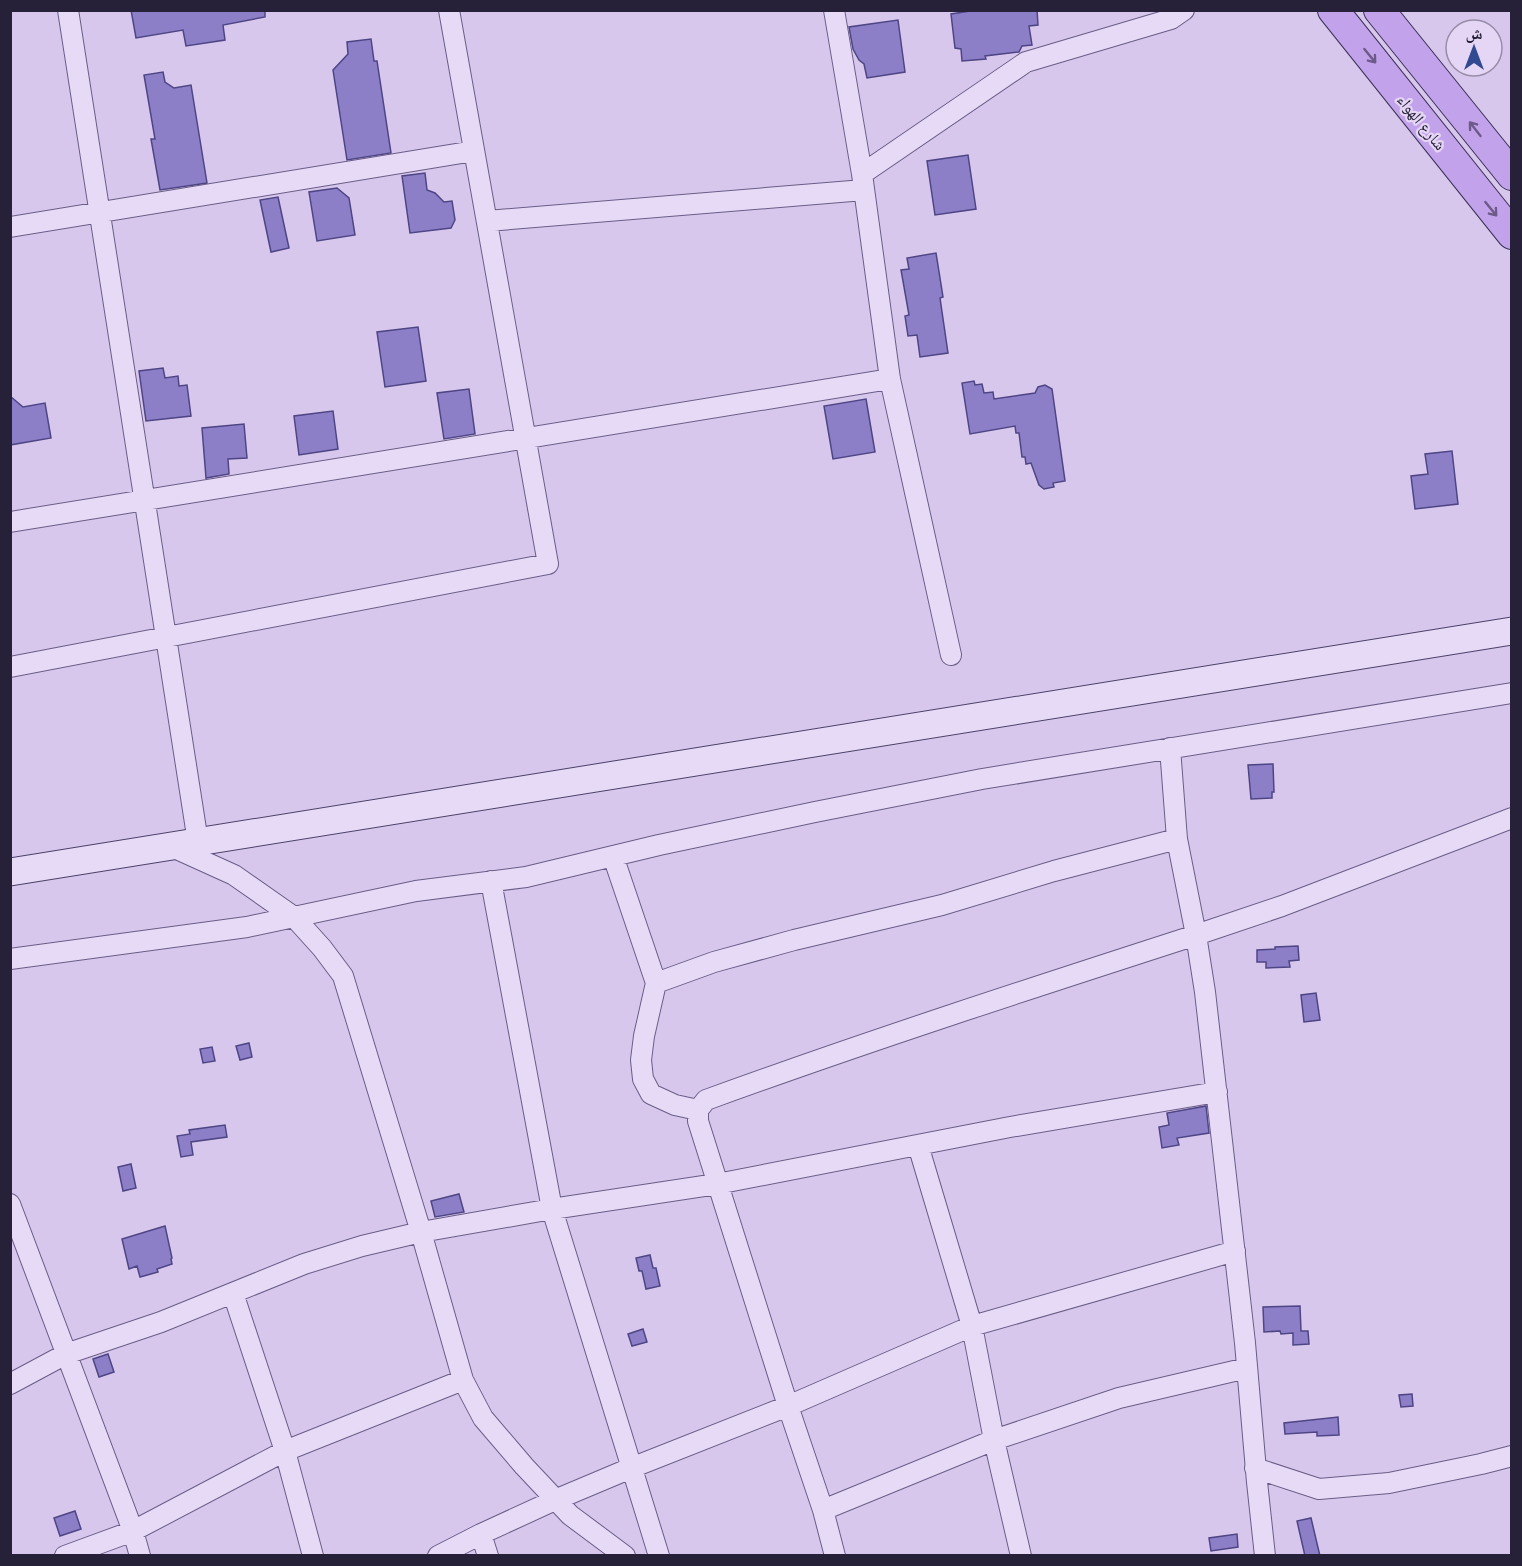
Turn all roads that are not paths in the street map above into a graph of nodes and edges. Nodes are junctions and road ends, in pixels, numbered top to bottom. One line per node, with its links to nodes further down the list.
1 (68, 10): 10 (street)
2 (449, 10): 7 (street)
3 (834, 10): 9 (street)
4 (1333, 10): 13 (main road, شارع الهواء, one-way to 13)
5 (1378, 10): 8 (main road, one-way to 5)
6 (1173, 13): 9 (street)
7 (474, 151): 10 (street); 11 (street)
8 (1512, 175)
9 (863, 182): 11 (street); 14 (street)
10 (99, 212): 12 (street); 16 (street)
11 (486, 221): 15 (street)
12 (10, 227)
13 (1512, 234)
14 (890, 379): 15 (street); 20 (street)
15 (525, 438): 16 (street); 19 (street)
16 (144, 501): 17 (street); 19 (street)
17 (10, 522)
18 (1512, 631): 26 (street)
19 (165, 637): 21 (street); 26 (street)
20 (951, 655)
21 (10, 667)
22 (1512, 693): 23 (street)
23 (1170, 748): 25 (street); 28 (street)
24 (1512, 819): 32 (street)
25 (1177, 839): 32 (street); 34 (street)
26 (198, 842): 27 (street)
27 (170, 846): 29 (street); 31 (street)
28 (613, 856): 30 (street); 34 (street)
29 (10, 872)
30 (491, 881): 31 (street); 40 (street)
31 (294, 917): 33 (street); 41 (street)
32 (1196, 935): 35 (street); 36 (street)
33 (10, 959)
34 (656, 983): 36 (street)
35 (1216, 1092): 37 (street); 42 (street)
36 (698, 1110): 38 (street)
37 (918, 1144): 38 (street); 44 (street)
38 (717, 1184): 40 (street); 49 (street)
39 (10, 1204): 45 (street)
40 (552, 1209): 41 (street); 53 (street)
41 (421, 1232): 43 (street); 47 (street)
42 (1235, 1251): 44 (street); 46 (street)
43 (233, 1293): 45 (street); 51 (street)
44 (972, 1326): 49 (street); 50 (street)
45 (66, 1354): 48 (street); 57 (street)
46 (1247, 1368): 50 (street); 54 (street)
47 (463, 1380): 51 (street); 55 (street)
48 (10, 1384)
49 (788, 1406): 53 (street); 56 (street)
50 (994, 1440): 56 (street); 67 (street)
51 (285, 1451): 57 (street); 61 (street)
52 (1512, 1456): 54 (street)
53 (631, 1468): 55 (street); 65 (street)
54 (1256, 1468): 68 (street)
55 (555, 1500): 58 (street); 64 (street)
56 (823, 1510): 66 (street)
57 (134, 1532): 59 (street); 60 (street)
58 (481, 1534): 62 (street); 63 (street)
59 (65, 1556)
60 (140, 1556)
61 (313, 1556)
62 (438, 1556)
63 (488, 1556)
64 (625, 1556)
65 (659, 1556)
66 (835, 1556)
67 (1021, 1556)
68 (1265, 1556)

